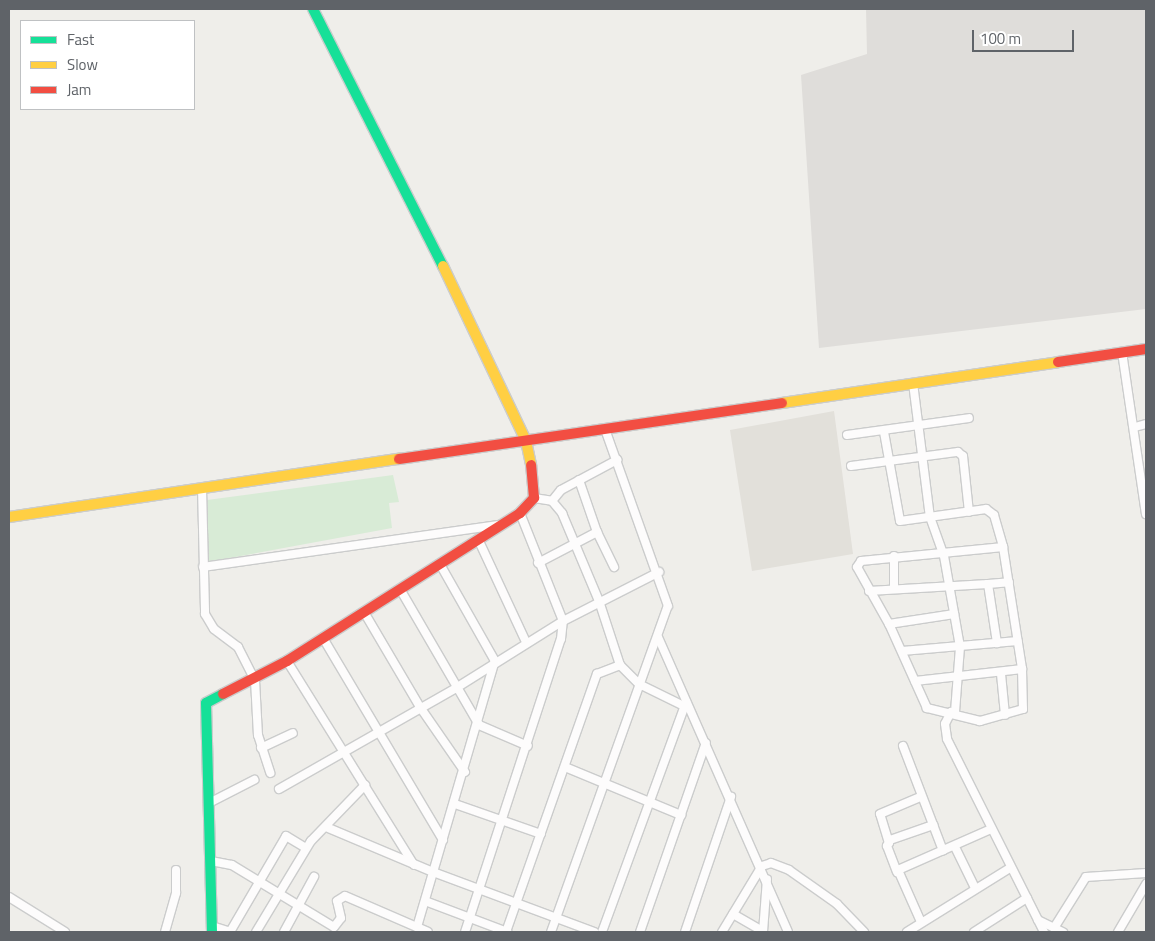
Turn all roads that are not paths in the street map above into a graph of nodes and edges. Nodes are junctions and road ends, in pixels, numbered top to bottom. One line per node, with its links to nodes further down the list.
1 (313, 9): 12 (street)
2 (1146, 349): 3 (street)
3 (1122, 352): 4 (street); 8 (street)
4 (913, 383): 7 (street); 9 (street)
5 (970, 418): 7 (street)
6 (1146, 424): 8 (street)
7 (920, 425): 10 (street); 13 (street)
8 (1135, 427): 17 (street)
9 (605, 429): 12 (street); 14 (street)
10 (884, 432): 11 (street); 15 (street)
11 (847, 435)
12 (526, 441): 19 (street); 20 (street)
13 (925, 457): 15 (street); 22 (street); 26 (street)
14 (617, 460): 18 (street); 38 (street)
15 (891, 463): 16 (street); 26 (street)
16 (851, 466)
17 (1143, 472): 24 (street)
18 (579, 480): 21 (street); 28 (street)
19 (202, 488): 25 (street); 36 (street)
20 (534, 498): 21 (street); 23 (street)
21 (552, 501): 30 (street)
22 (969, 512): 26 (street); 31 (street)
23 (520, 513): 27 (street); 34 (street)
24 (1146, 514)
25 (9, 516)
26 (930, 517): 33 (street)
27 (502, 525): 29 (street); 36 (street)
28 (597, 532): 30 (street); 37 (street)
29 (478, 539): 35 (street); 53 (street)
30 (574, 545): 34 (street); 45 (street)
31 (1003, 547): 33 (street); 39 (street)
32 (894, 556): 33 (street); 42 (street); 44 (street)
33 (944, 556): 41 (street)
34 (538, 563): 48 (street)
35 (440, 564): 43 (street); 58 (street)
36 (204, 567): 63 (street)
37 (614, 567)
38 (659, 572): 45 (street); 50 (street)
39 (1009, 582): 40 (street); 52 (street)
40 (988, 584): 41 (street); 54 (street)
41 (951, 586): 42 (street); 47 (street)
42 (894, 587): 44 (street)
43 (400, 589): 46 (street); 66 (street)
44 (869, 591): 49 (street)
45 (599, 601): 48 (street); 59 (street)
46 (364, 612): 51 (street); 68 (street)
47 (954, 614): 49 (street); 55 (street)
48 (563, 620): 53 (street); 75 (street)
49 (889, 624): 56 (street)
50 (658, 637): 65 (street); 67 (street)
51 (323, 638): 57 (street); 72 (street)
52 (1018, 641): 54 (street); 60 (street)
53 (526, 642): 58 (street)
54 (997, 643): 55 (street)
55 (960, 648): 56 (street); 62 (street)
56 (902, 651): 64 (street)
57 (287, 661): 63 (street); 78 (street)
58 (495, 662): 66 (street); 71 (street)
59 (620, 665): 65 (street); 79 (street)
60 (1022, 669): 61 (street); 70 (street)
61 (1001, 674): 62 (street); 70 (street)
62 (958, 678): 64 (street); 69 (street)
63 (255, 680): 77 (street); 89 (street)
64 (915, 681): 69 (street)
65 (640, 684): 67 (street); 83 (street)
66 (456, 688): 68 (street); 71 (street)
67 (685, 704): 74 (street); 88 (street)
68 (420, 707): 72 (street); 80 (street)
69 (953, 712): 70 (street); 95 (street)
70 (1005, 715)
71 (479, 725): 75 (street); 80 (street)
72 (378, 731): 78 (street); 97 (street)
73 (293, 733): 77 (street)
74 (706, 743): 86 (street); 91 (street)
75 (528, 746): 92 (street)
76 (903, 746): 87 (street)
77 (261, 748): 81 (street)
78 (342, 752): 84 (street); 85 (street)
79 (565, 767): 83 (street); 96 (street)
80 (465, 772): 90 (street)
81 (270, 773)
82 (254, 780): 89 (street)
83 (604, 783): 88 (street); 124 (street)
84 (365, 785): 94 (street); 103 (street)
85 (278, 789)
86 (731, 797): 104 (street); 143 (street)
87 (920, 797): 93 (street); 98 (street)
88 (649, 802): 91 (street); 141 (street)
89 (208, 803): 102 (street)
90 (455, 804): 92 (street); 97 (street)
91 (681, 815): 142 (street)
92 (502, 820): 96 (street); 115 (street)
93 (933, 826): 98 (street); 101 (street)
94 (326, 827): 100 (street); 103 (street)
95 (990, 829): 99 (street); 105 (street)
96 (541, 834): 120 (street)
97 (443, 840): 107 (street)
98 (889, 842): 108 (street)
99 (954, 847): 101 (street); 114 (street)
100 (306, 848): 112 (street); 116 (street)
101 (943, 851): 108 (street)
102 (211, 862): 112 (street); 129 (street)
103 (414, 865): 107 (street)
104 (762, 866): 111 (street); 122 (street); 147 (street)
105 (1010, 868): 114 (street); 118 (street)
106 (176, 870): 132 (street)
107 (433, 872): 115 (street); 119 (street)
108 (897, 872): 126 (street)
109 (1146, 873): 128 (street)
110 (314, 877): 121 (street)
111 (767, 877): 145 (street); 146 (street)
112 (259, 883): 116 (street); 133 (street)
113 (1146, 884): 152 (street)
114 (975, 888): 126 (street)
115 (478, 890): 120 (street); 123 (street)
116 (280, 895): 121 (street); 134 (street)
117 (9, 897): 131 (street)
118 (1027, 898): 125 (street); 130 (street)
119 (425, 901): 123 (street); 127 (street)
120 (517, 903): 124 (street); 138 (street)
121 (297, 907): 127 (street); 135 (street)
122 (733, 914): 144 (street); 145 (street)
123 (470, 918): 137 (street); 138 (street)
124 (556, 918): 139 (street); 140 (street)
125 (1038, 920): 128 (street); 150 (street)
126 (921, 922): 148 (street)
127 (417, 927): 136 (street)
128 (1054, 928): 151 (street)
129 (212, 929): 133 (street)
130 (986, 929): 149 (street)
131 (65, 932)
132 (165, 932)
133 (230, 932)
134 (256, 932)
135 (284, 932)
136 (428, 932)
137 (465, 932)
138 (507, 932)
139 (551, 932)
140 (594, 932)
141 (602, 932)
142 (640, 932)
143 (685, 932)
144 (722, 932)
145 (763, 932)
146 (788, 932)
147 (864, 932)
148 (910, 932)
149 (974, 932)
150 (1044, 932)
151 (1063, 932)
152 (1118, 932)

